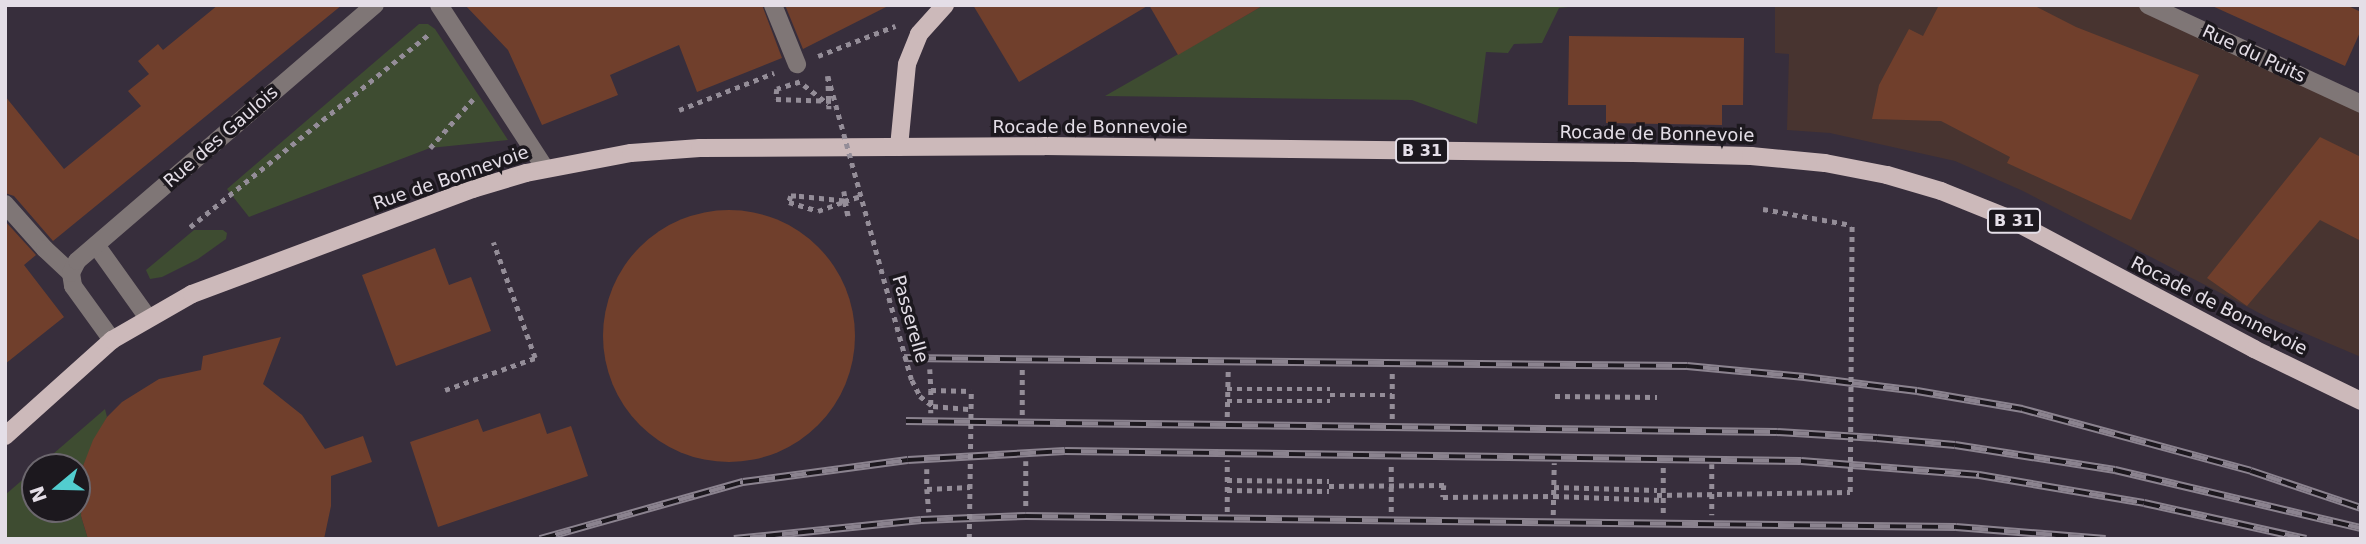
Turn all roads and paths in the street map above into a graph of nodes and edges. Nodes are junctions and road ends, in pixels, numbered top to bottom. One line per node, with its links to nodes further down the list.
1 (375, 5): 21 (street, Rue des Gaulois)
2 (773, 5): 6 (street)
3 (945, 5): 10 (main road)
4 (2148, 5): 9 (street, Rue du Puits)
5 (443, 12): 7 (street); 19 (path)
6 (797, 64)
7 (490, 81): 11 (path); 12 (street)
8 (835, 101): 8 (path, Passerelle, bridge); 14 (path, Passerelle, bridge)
9 (2361, 104)
10 (899, 147): 12 (main road, Rue de Bonnevoie); 37 (main road, Rocade de Bonnevoie / B 31)
11 (430, 148)
12 (545, 168): 23 (main road, Rue de Bonnevoie)
13 (844, 191): 15 (path)
14 (862, 196): 15 (path, bridge); 38 (path, Passerelle, bridge)
15 (845, 201): 15 (path); 18 (path, bridge)
16 (5, 204): 22 (street)
17 (1763, 209): 58 (path, bridge)
18 (848, 216)
19 (190, 227)
20 (493, 242): 30 (path)
21 (96, 245): 22 (street, Rue des Gaulois); 23 (street)
22 (71, 273): 24 (street)
23 (148, 318): 24 (main road, Rue de Bonnevoie)
24 (112, 340): 43 (main road, Rue de Bonnevoie)
25 (930, 369): 31 (path)
26 (1022, 369): 40 (path)
27 (1227, 370): 29 (path)
28 (1392, 372): 32 (path)
29 (1227, 388): 32 (path); 35 (path)
30 (445, 390)
31 (931, 390): 38 (path, bridge); 39 (path)
32 (1392, 395): 42 (path)
33 (1555, 396): 34 (path)
34 (1657, 397)
35 (1227, 401): 36 (path); 41 (path)
36 (1330, 401)
37 (2361, 401)
38 (971, 409): 54 (path, bridge)
39 (931, 413)
40 (1022, 415)
41 (1227, 417)
42 (1392, 419)
43 (5, 436)
44 (1227, 460): 51 (path)
45 (1026, 461): 61 (path)
46 (1391, 462): 53 (path)
47 (1554, 463): 55 (path)
48 (1663, 463): 59 (path)
49 (1712, 464): 58 (path)
50 (927, 469): 56 (path)
51 (1227, 480): 52 (path); 57 (path)
52 (1329, 486): 53 (path); 57 (path)
53 (1391, 486): 60 (path); 64 (path)
54 (970, 487): 56 (path); 68 (path, bridge)
55 (1554, 487): 59 (path); 60 (path)
56 (928, 489): 62 (path)
57 (1227, 490): 63 (path)
58 (1712, 493): 59 (path); 67 (path)
59 (1660, 495): 60 (path); 65 (path)
60 (1553, 496): 66 (path)
61 (1026, 509)
62 (929, 512)
63 (1227, 512)
64 (1391, 512)
65 (1662, 513)
66 (1553, 515)
67 (1712, 515)
68 (969, 539)

